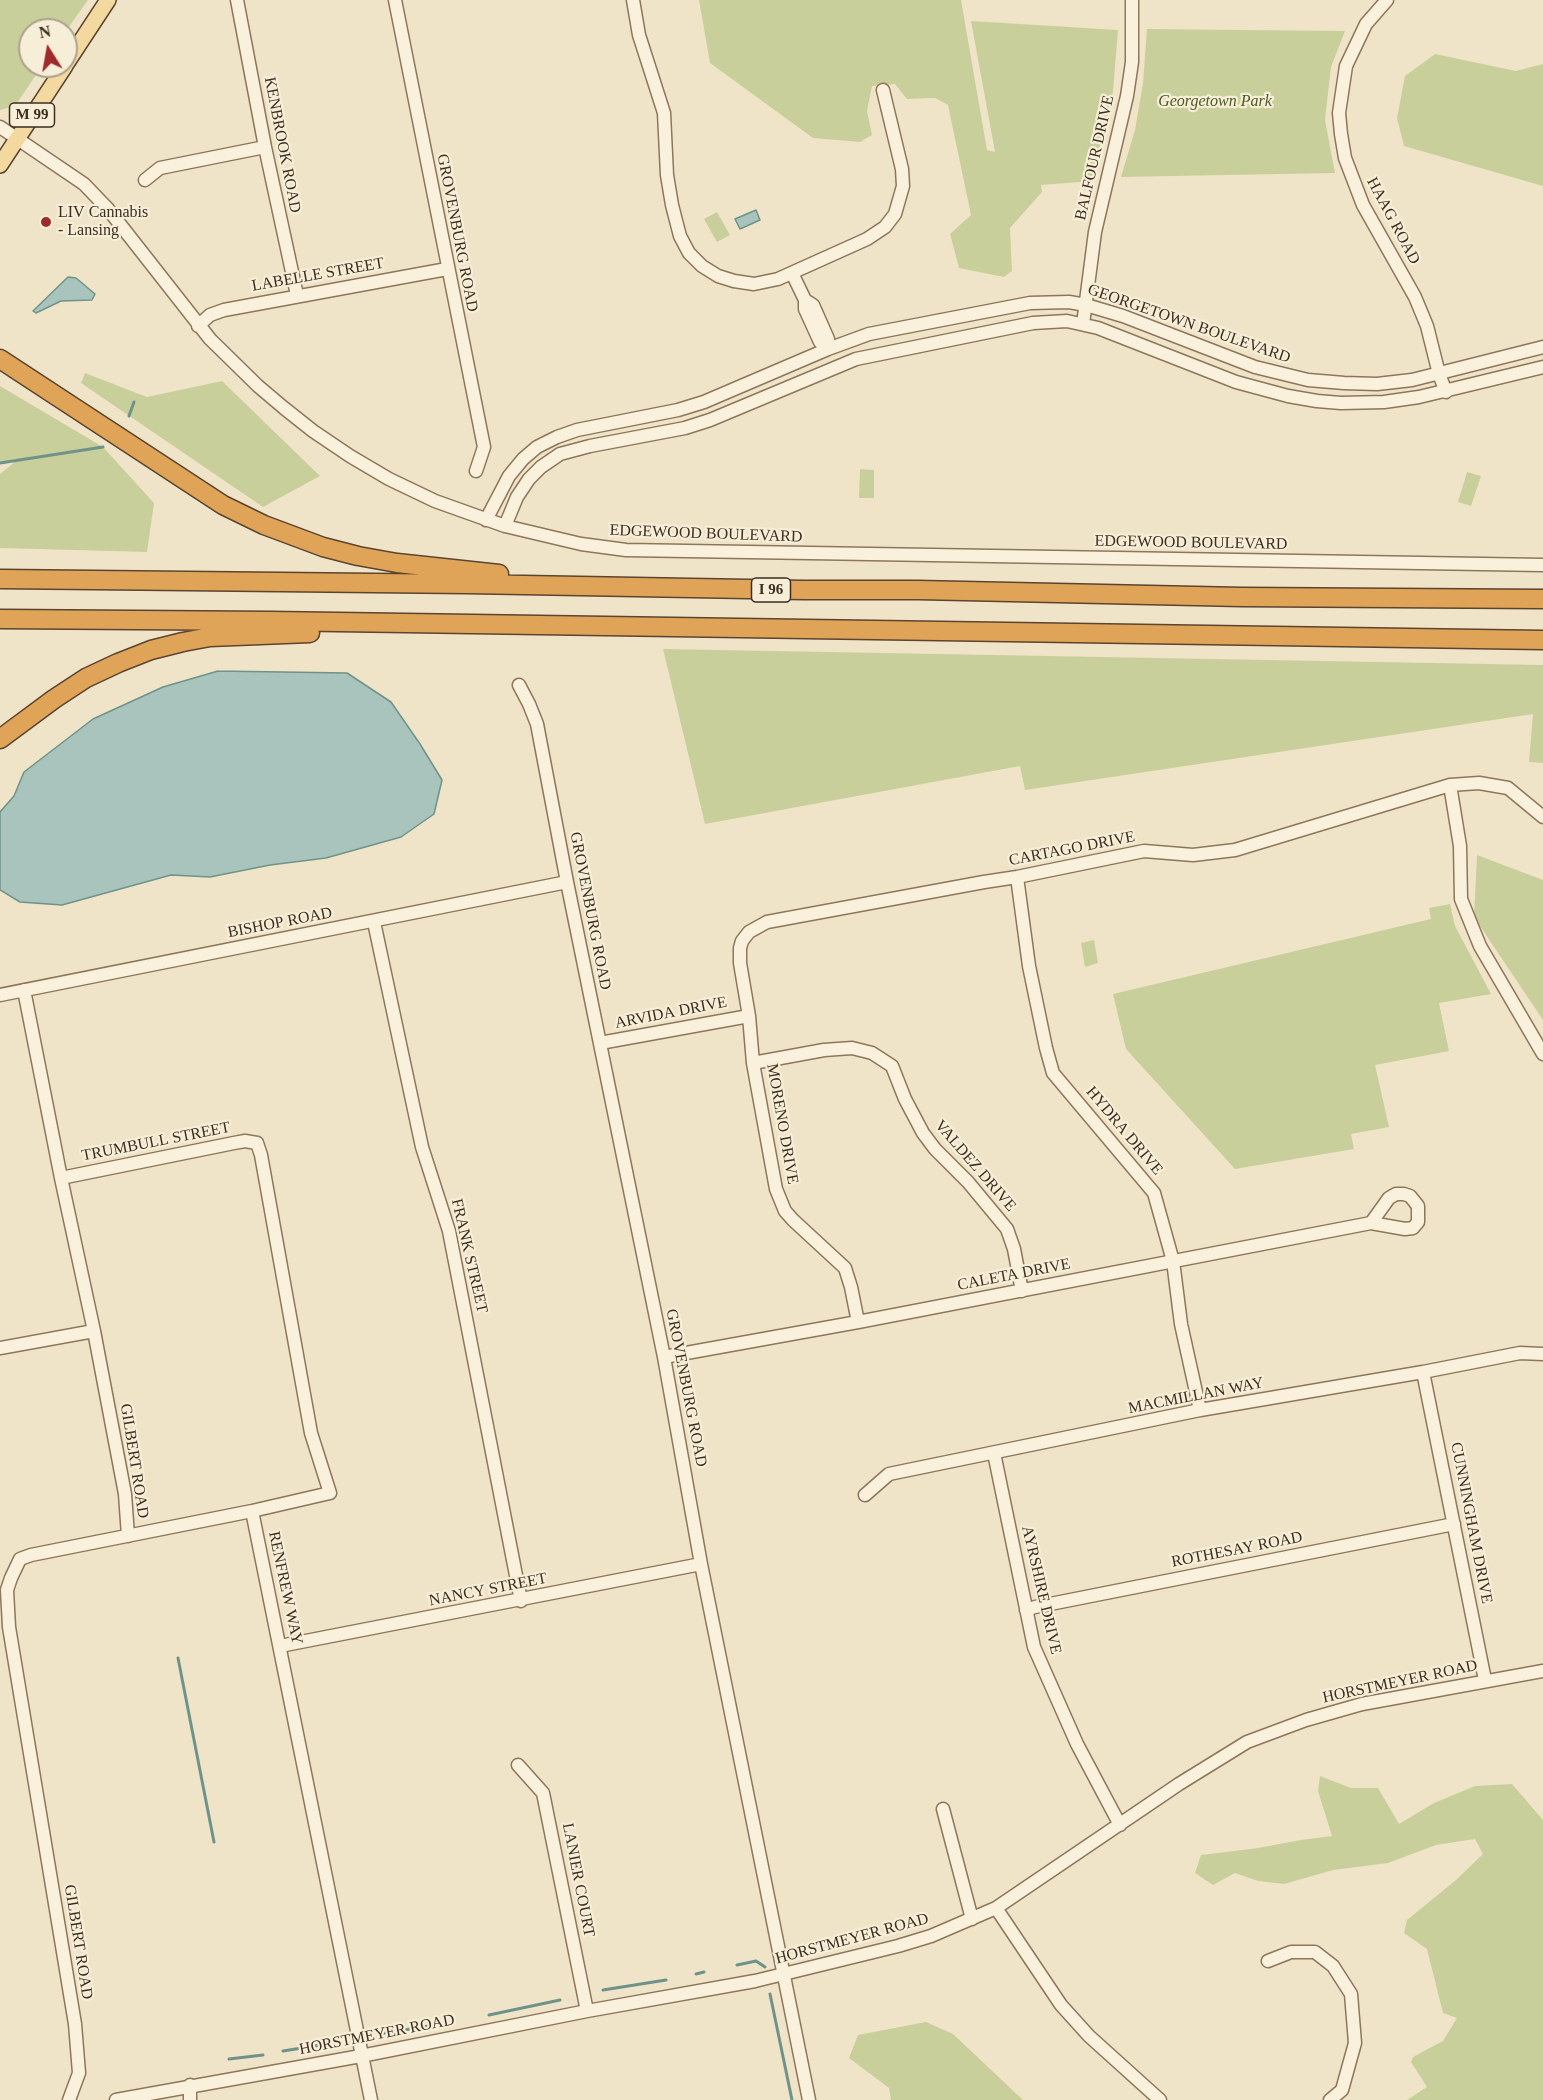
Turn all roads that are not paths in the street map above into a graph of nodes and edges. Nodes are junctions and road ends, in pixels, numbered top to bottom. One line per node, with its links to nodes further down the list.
1 (108, 0): 7 (main road, M 99)
2 (237, 0): 12 (street, KENBROOK ROAD)
3 (396, 0): 15 (street, GROVENBURG ROAD)
4 (633, 0): 16 (street)
5 (1132, 0): 18 (street, BALFOUR DRIVE)
6 (1386, 0): 25 (street, HAAG ROAD)
7 (78, 45)
8 (56, 78): 11 (main road, M 99)
9 (883, 90): 16 (street)
10 (0, 127): 11 (street, EDGEWOOD BOULEVARD)
11 (17, 138): 13 (main road, M 99); 20 (street, EDGEWOOD BOULEVARD)
12 (265, 147): 14 (street); 17 (street, KENBROOK ROAD)
13 (0, 165)
14 (145, 180)
15 (447, 268): 17 (street, LABELLE STREET); 27 (street, GROVENBURG ROAD)
16 (792, 273): 22 (street)
17 (297, 296): 20 (street, LABELLE STREET)
18 (1086, 304): 19 (street, BALFOUR DRIVE); 22 (street, GEORGETOWN BOULEVARD); 25 (street, GEORGETOWN BOULEVARD)
19 (1083, 324): 26 (street, GEORGETOWN BOULEVARD); 29 (street, GEORGETOWN BOULEVARD)
20 (198, 326): 28 (street, EDGEWOOD BOULEVARD)
21 (1543, 347): 25 (street, GEORGETOWN BOULEVARD)
22 (828, 348): 28 (street, GEORGETOWN BOULEVARD)
23 (0, 359): 32 (highway)
24 (1543, 367): 26 (street, GEORGETOWN BOULEVARD)
25 (1439, 374): 26 (street, HAAG ROAD)
26 (1446, 392)
27 (476, 471)
28 (486, 520): 29 (street, EDGEWOOD BOULEVARD)
29 (505, 526): 30 (street, EDGEWOOD BOULEVARD)
30 (1543, 565)
31 (0, 579): 32 (highway, I 96)
32 (804, 590): 33 (highway, I 96)
33 (1543, 599)
34 (0, 619): 35 (highway)
35 (430, 624): 36 (highway); 38 (highway)
36 (1543, 640)
37 (519, 685): 42 (street, GROVENBURG ROAD)
38 (0, 739)
39 (1450, 785): 40 (street, CARTAGO DRIVE); 41 (street, CARTAGO DRIVE); 49 (street)
40 (1543, 817)
41 (1017, 877): 44 (street, CARTAGO DRIVE); 54 (street, HYDRA DRIVE)
42 (567, 882): 43 (street, BISHOP ROAD); 48 (street, GROVENBURG ROAD)
43 (374, 922): 45 (street, BISHOP ROAD); 69 (street, FRANK STREET)
44 (742, 941): 47 (street, MORENO DRIVE)
45 (24, 990): 46 (street, BISHOP ROAD); 52 (street, GILBERT ROAD)
46 (0, 995)
47 (749, 1016): 48 (street, ARVIDA DRIVE); 50 (street, MORENO DRIVE)
48 (600, 1043): 60 (street, GROVENBURG ROAD)
49 (1543, 1054)
50 (753, 1063): 55 (street, VALDEZ DRIVE); 56 (street, MORENO DRIVE)
51 (257, 1143): 52 (street, TRUMBULL STREET); 65 (street, RENFREW WAY)
52 (61, 1178): 57 (street, GILBERT ROAD)
53 (1371, 1223): 54 (street, CALETA DRIVE)
54 (1173, 1261): 55 (street, CALETA DRIVE); 62 (street, HYDRA DRIVE)
55 (1022, 1291): 56 (street, CALETA DRIVE)
56 (858, 1322): 60 (street, CALETA DRIVE)
57 (94, 1331): 58 (street); 67 (street, GILBERT ROAD)
58 (0, 1348)
59 (1543, 1354): 61 (street, MACMILLAN WAY)
60 (664, 1357): 68 (street, GROVENBURG ROAD)
61 (1423, 1372): 62 (street, MACMILLAN WAY); 66 (street, CUNNINGHAM DRIVE)
62 (1200, 1410): 63 (street, MACMILLAN WAY)
63 (994, 1453): 64 (street, MACMILLAN WAY); 70 (street, AYRSHIRE DRIVE)
64 (865, 1495)
65 (252, 1511): 67 (street); 71 (street, RENFREW WAY)
66 (1454, 1524): 70 (street, ROTHESAY ROAD); 73 (street, CUNNINGHAM DRIVE)
67 (128, 1536): 84 (street, GILBERT ROAD)
68 (701, 1564): 69 (street, NANCY STREET); 80 (street, GROVENBURG ROAD)
69 (521, 1601): 71 (street, NANCY STREET)
70 (1026, 1610): 76 (street, AYRSHIRE DRIVE)
71 (280, 1646): 82 (street, RENFREW WAY)
72 (1543, 1671): 73 (street, HORSTMEYER ROAD)
73 (1485, 1680): 76 (street, HORSTMEYER ROAD)
74 (519, 1765): 81 (street, LANIER COURT)
75 (943, 1809): 78 (street)
76 (1120, 1825): 77 (street, HORSTMEYER ROAD)
77 (996, 1908): 78 (street, HORSTMEYER ROAD); 89 (street)
78 (972, 1919): 80 (street, HORSTMEYER ROAD)
79 (1268, 1961): 90 (street)
80 (784, 1974): 81 (street, HORSTMEYER ROAD); 88 (street, GROVENBURG ROAD)
81 (587, 2011): 82 (street, HORSTMEYER ROAD)
82 (361, 2056): 83 (street, HORSTMEYER ROAD); 87 (street, RENFREW WAY)
83 (190, 2085): 85 (street, HORSTMEYER ROAD); 86 (street)
84 (69, 2100)
85 (116, 2100)
86 (190, 2100)
87 (370, 2100)
88 (809, 2100)
89 (1160, 2100)
90 (1330, 2100)

